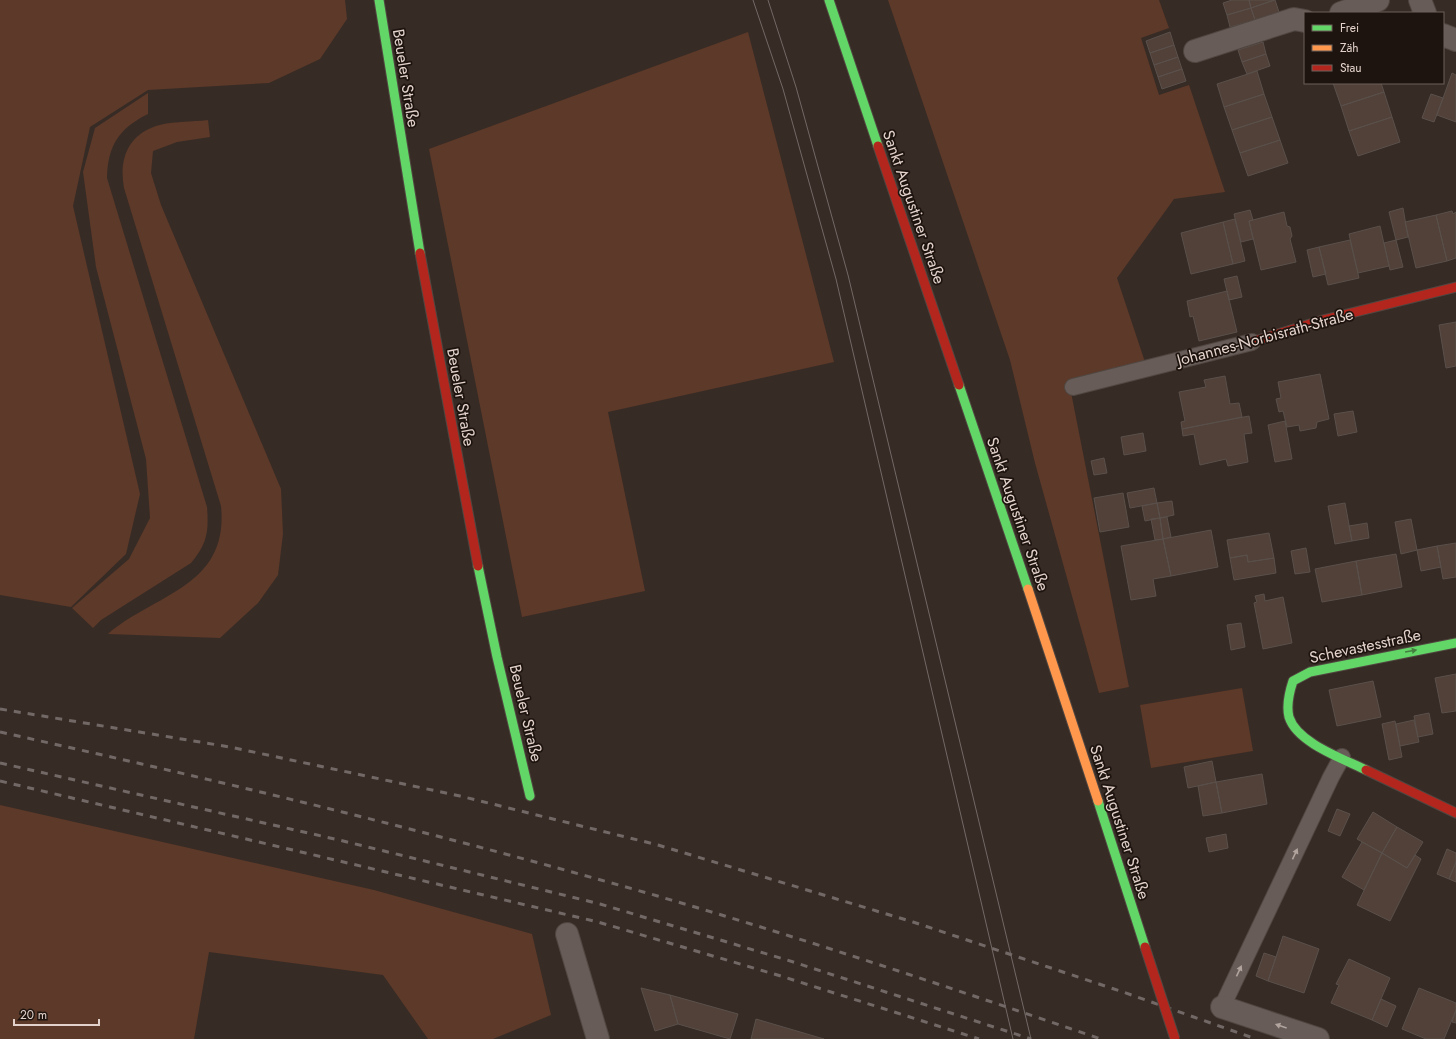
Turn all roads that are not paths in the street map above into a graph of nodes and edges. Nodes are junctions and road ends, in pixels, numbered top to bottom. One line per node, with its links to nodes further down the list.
1 (379, 0): 16 (street, Beueler Straße)
2 (829, 0): 21 (street, Sankt Augustiner Straße, bridge)
3 (1378, 0): 5 (street)
4 (1420, 0): 6 (street)
5 (1344, 12)
6 (1425, 12)
7 (1304, 21): 10 (street)
8 (1444, 36): 9 (street)
9 (1456, 40)
10 (1194, 51)
11 (1456, 287): 12 (street, Johannes-Norbisrath-Straße)
12 (1252, 342): 13 (lane, Johannes-Norbisrath-Straße)
13 (1073, 387)
14 (1456, 643): 15 (street, Schevastesstraße, one-way to 14)
15 (1342, 758): 17 (street, Schevastesstraße); 19 (lane, one-way to 15)
16 (530, 796)
17 (1456, 813)
18 (567, 934): 20 (street)
19 (1222, 1007): 22 (street, one-way to 19)
20 (598, 1039)
21 (1175, 1039)
22 (1318, 1039)

